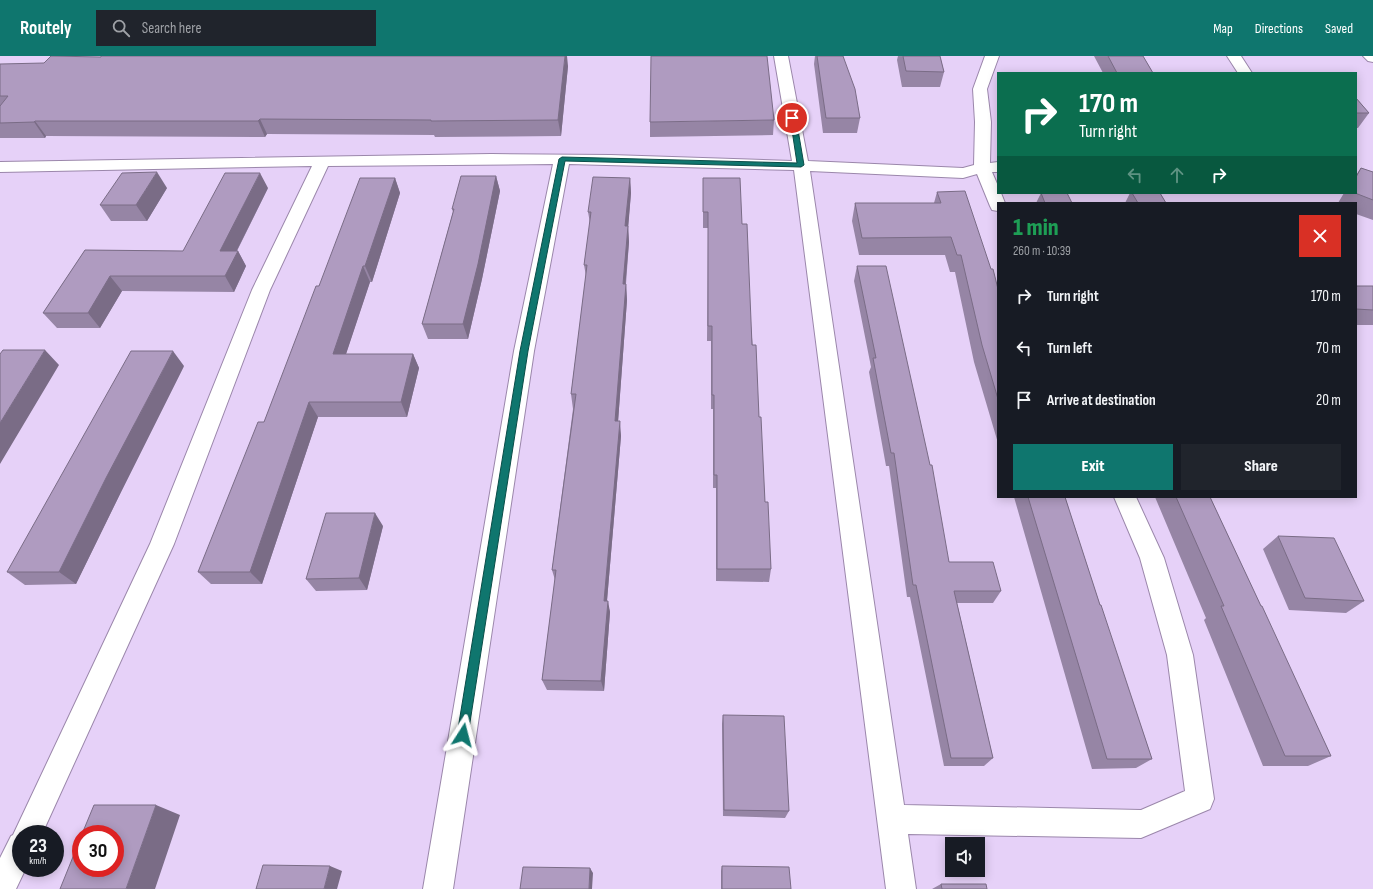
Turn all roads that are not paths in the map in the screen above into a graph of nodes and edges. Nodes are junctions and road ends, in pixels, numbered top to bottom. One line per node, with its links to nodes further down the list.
1 (781, 56): 9 (street)
2 (992, 56): 12 (street)
3 (1234, 56): 6 (street)
4 (1370, 56): 5 (street)
5 (1373, 58)
6 (1244, 72)
7 (562, 159): 8 (street); 9 (street); 19 (street)
8 (322, 161): 10 (street); 16 (street)
9 (801, 165): 12 (street); 15 (street)
10 (0, 167)
11 (997, 167): 12 (street)
12 (982, 168): 13 (street)
13 (997, 204)
14 (1125, 498): 15 (street)
15 (892, 819): 20 (street)
16 (31, 825)
17 (12, 865): 18 (street)
18 (1, 889)
19 (438, 889)
20 (901, 889)

